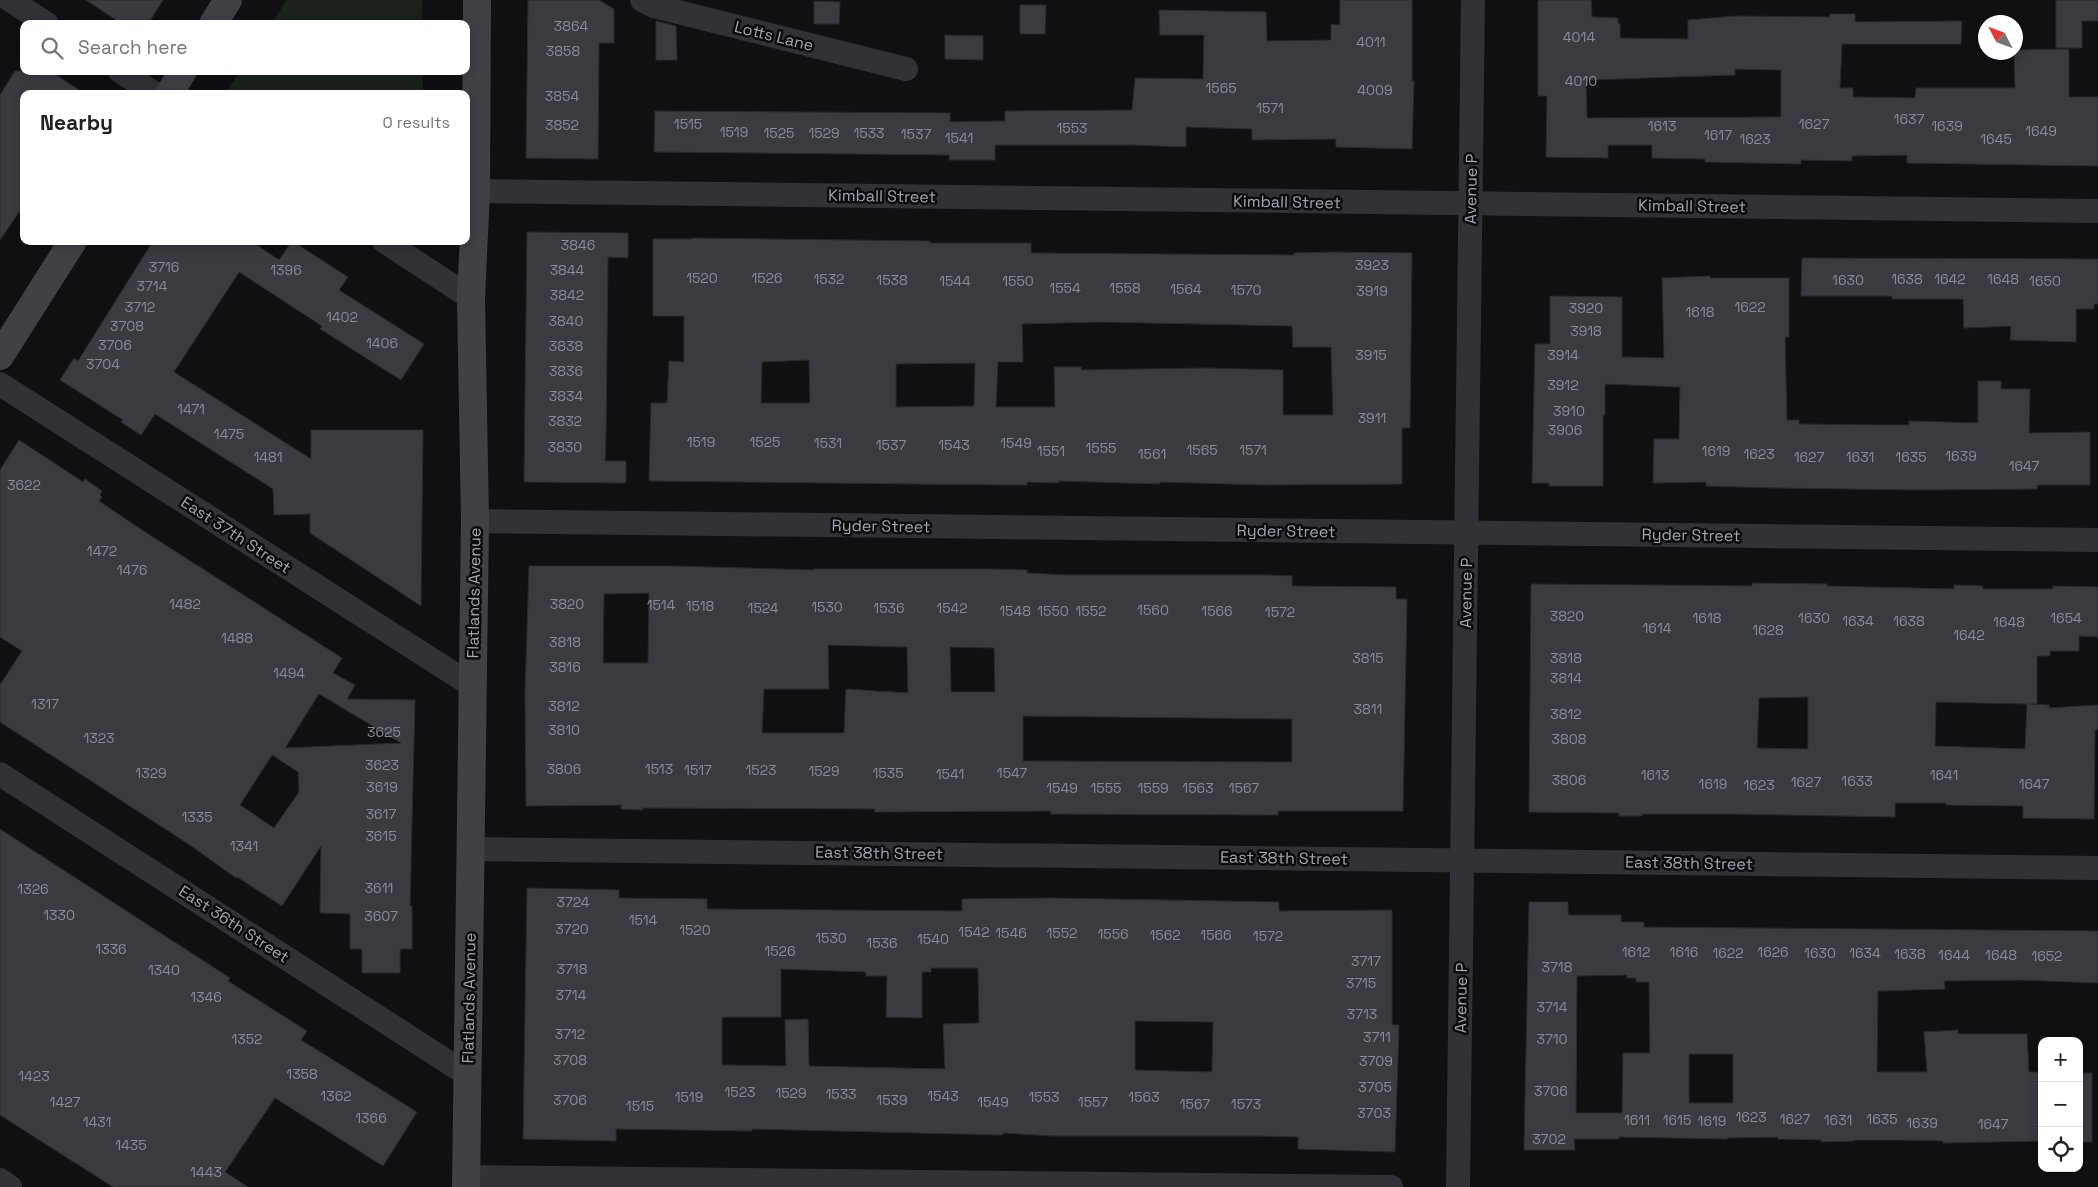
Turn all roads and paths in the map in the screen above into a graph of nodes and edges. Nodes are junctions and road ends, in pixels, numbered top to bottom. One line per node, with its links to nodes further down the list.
1 (10, 0): 6 (street)
2 (228, 0): 7 (main road)
3 (477, 0): 13 (main road, Flatlands Avenue)
4 (642, 0): 8 (street, Lotts Lane)
5 (1473, 0): 14 (street, Avenue P)
6 (40, 20)
7 (216, 20)
8 (906, 69)
9 (126, 75): 11 (street)
10 (181, 75): 12 (main road)
11 (149, 90)
12 (171, 90)
13 (476, 191): 14 (street, Kimball Street); 18 (main road, Flatlands Avenue)
14 (1470, 204): 15 (street, Kimball Street); 22 (street, Avenue P)
15 (2098, 211)
16 (70, 245): 19 (main road)
17 (390, 245): 18 (street)
18 (471, 298): 21 (main road, Flatlands Avenue)
19 (0, 356)
20 (0, 384): 24 (street, East 37th Street)
21 (474, 521): 22 (street, Ryder Street); 24 (main road, Flatlands Avenue)
22 (1466, 532): 23 (street, Ryder Street); 27 (street, Avenue P)
23 (2098, 540)
24 (472, 686): 26 (main road, Flatlands Avenue)
25 (0, 774): 29 (street, East 36th Street)
26 (471, 849): 27 (street, East 38th Street); 29 (main road, Flatlands Avenue)
27 (1462, 860): 28 (street, East 38th Street); 34 (street, Avenue P)
28 (2098, 868)
29 (468, 1074): 31 (main road, Flatlands Avenue)
30 (0, 1180): 32 (street)
31 (467, 1182): 33 (street)
32 (10, 1187)
33 (1391, 1187)
34 (1458, 1187)

